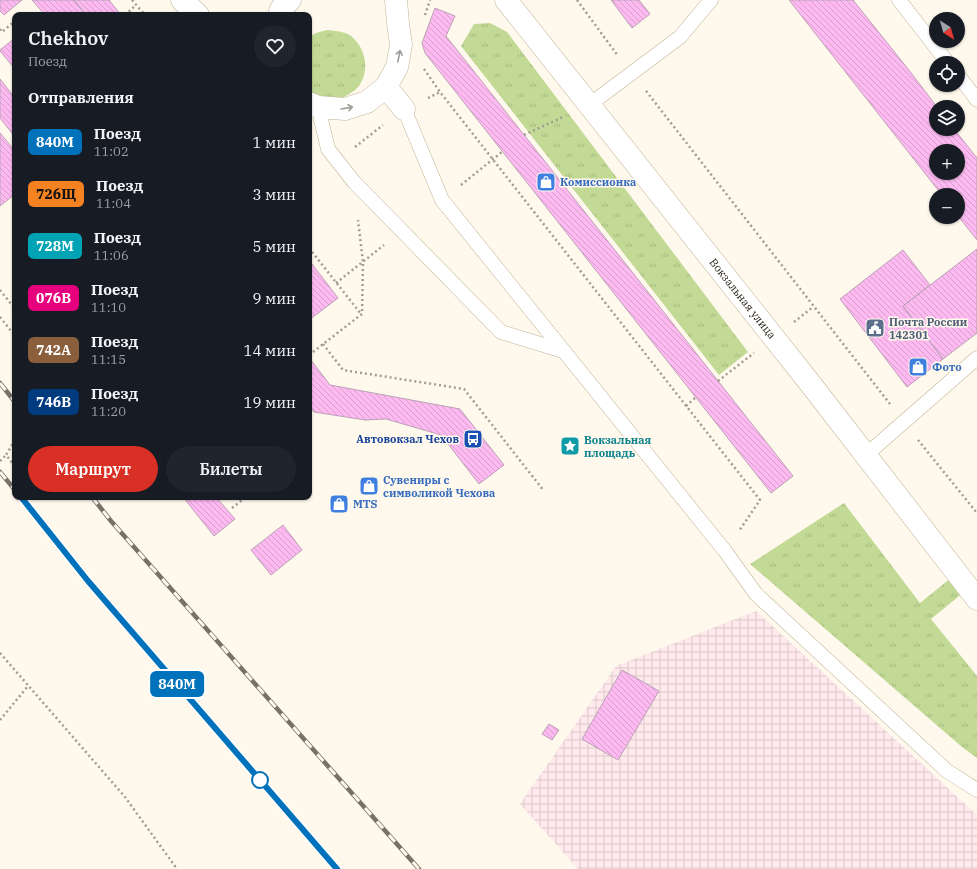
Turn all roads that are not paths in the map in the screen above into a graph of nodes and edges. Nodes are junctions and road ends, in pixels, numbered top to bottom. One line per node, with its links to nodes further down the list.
1 (182, 0): 8 (street)
2 (290, 0): 9 (street)
3 (381, 0): 10 (street)
4 (396, 0): 10 (street)
5 (506, 0): 15 (street, Вокзальная улица)
6 (711, 0): 15 (lane)
7 (900, 0): 11 (lane)
8 (195, 12)
9 (280, 12)
10 (398, 23): 13 (street, one-way to 10)
11 (943, 56)
12 (965, 85): 14 (lane)
13 (386, 87): 16 (street, one-way to 13); 17 (street)
14 (977, 100)
15 (589, 104): 20 (street, Вокзальная улица)
16 (313, 105): 18 (lane)
17 (404, 109): 18 (lane)
18 (563, 351): 22 (lane)
19 (977, 358): 20 (lane)
20 (866, 455): 21 (street, Вокзальная улица)
21 (977, 599)
22 (977, 790)

